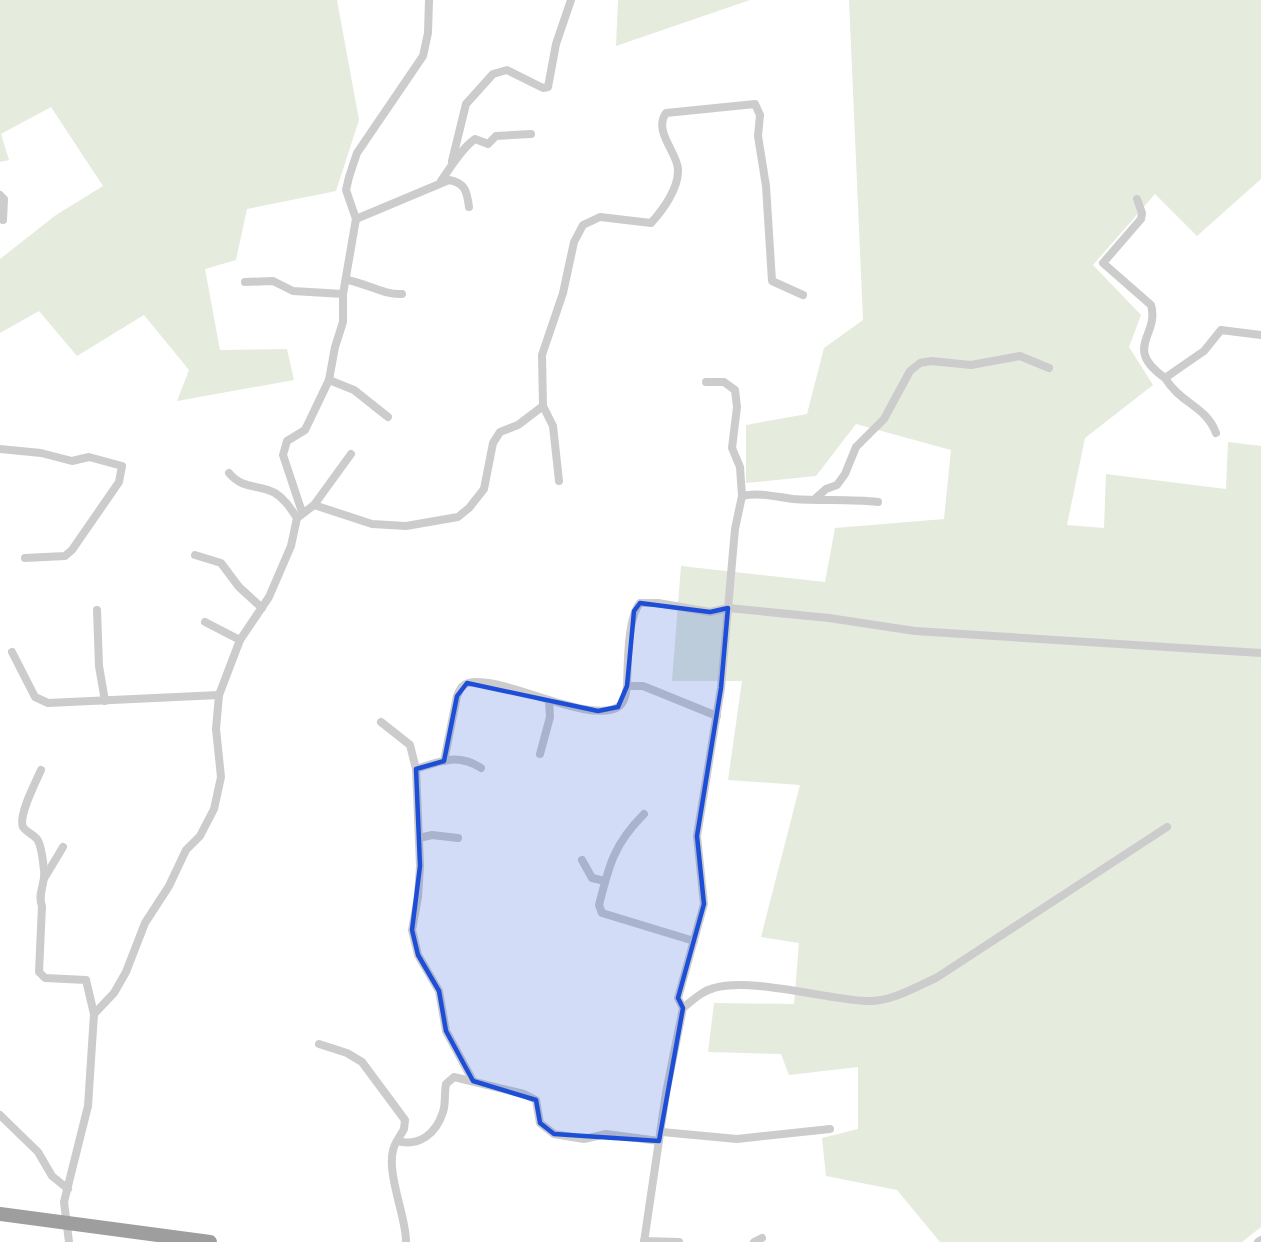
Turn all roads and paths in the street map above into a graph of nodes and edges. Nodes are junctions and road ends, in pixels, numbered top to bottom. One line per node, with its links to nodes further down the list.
1 (429, 0): 9 (street)
2 (571, 0): 4 (street)
3 (531, 134): 4 (street)
4 (452, 161): 5 (street)
5 (441, 181): 8 (street); 9 (street)
6 (0, 195): 10 (street)
7 (1137, 199): 18 (street)
8 (469, 207)
9 (356, 219): 11 (street)
10 (3, 220)
11 (347, 279): 13 (street); 14 (street)
12 (245, 282): 13 (street)
13 (343, 294): 19 (street)
14 (402, 294)
15 (803, 295): 21 (street)
16 (1261, 335): 18 (street)
17 (1049, 368): 29 (street)
18 (1165, 378): 23 (street)
19 (329, 380): 22 (street); 32 (street)
20 (706, 382): 28 (street)
21 (543, 406): 27 (street); 31 (street)
22 (388, 417)
23 (1216, 434)
24 (0, 449): 34 (street)
25 (351, 454): 31 (street)
26 (229, 473): 32 (street)
27 (559, 482)
28 (742, 496): 29 (street); 36 (street)
29 (816, 498): 30 (street)
30 (878, 502)
31 (314, 505): 32 (street)
32 (300, 515): 35 (street)
33 (195, 555): 35 (street)
34 (25, 558)
35 (262, 608): 39 (street)
36 (728, 608): 41 (street); 42 (street); 46 (street)
37 (97, 610): 44 (street)
38 (205, 622): 39 (street)
39 (240, 640): 43 (street)
40 (12, 652): 44 (street)
41 (1261, 653)
42 (627, 686): 45 (street); 46 (street)
43 (219, 695): 44 (street); 63 (street)
44 (105, 701)
45 (549, 701): 48 (street); 49 (street)
46 (717, 716): 61 (street)
47 (381, 722): 51 (street)
48 (540, 754)
49 (444, 761): 50 (street); 51 (street)
50 (481, 768)
51 (416, 769): 56 (street)
52 (41, 770): 59 (street)
53 (644, 814): 60 (street)
54 (1167, 827): 62 (street)
55 (458, 837): 56 (street)
56 (419, 838): 65 (street)
57 (63, 847): 59 (street)
58 (582, 860): 60 (street)
59 (45, 877): 63 (street)
60 (605, 882): 61 (street)
61 (694, 941): 62 (street)
62 (683, 1008): 68 (street)
63 (94, 1014): 71 (street)
64 (319, 1044): 69 (street)
65 (473, 1081): 69 (street); 70 (street)
66 (0, 1115): 71 (street)
67 (830, 1129): 68 (street)
68 (662, 1132): 70 (street)
69 (397, 1141): 76 (street)
70 (660, 1141): 77 (street)
71 (68, 1189): 73 (street)
72 (0, 1214): 73 (highway)
73 (69, 1223): 74 (street); 75 (highway)
74 (69, 1242)
75 (210, 1242)
76 (406, 1242)
77 (644, 1242): 78 (street)
78 (679, 1242)

